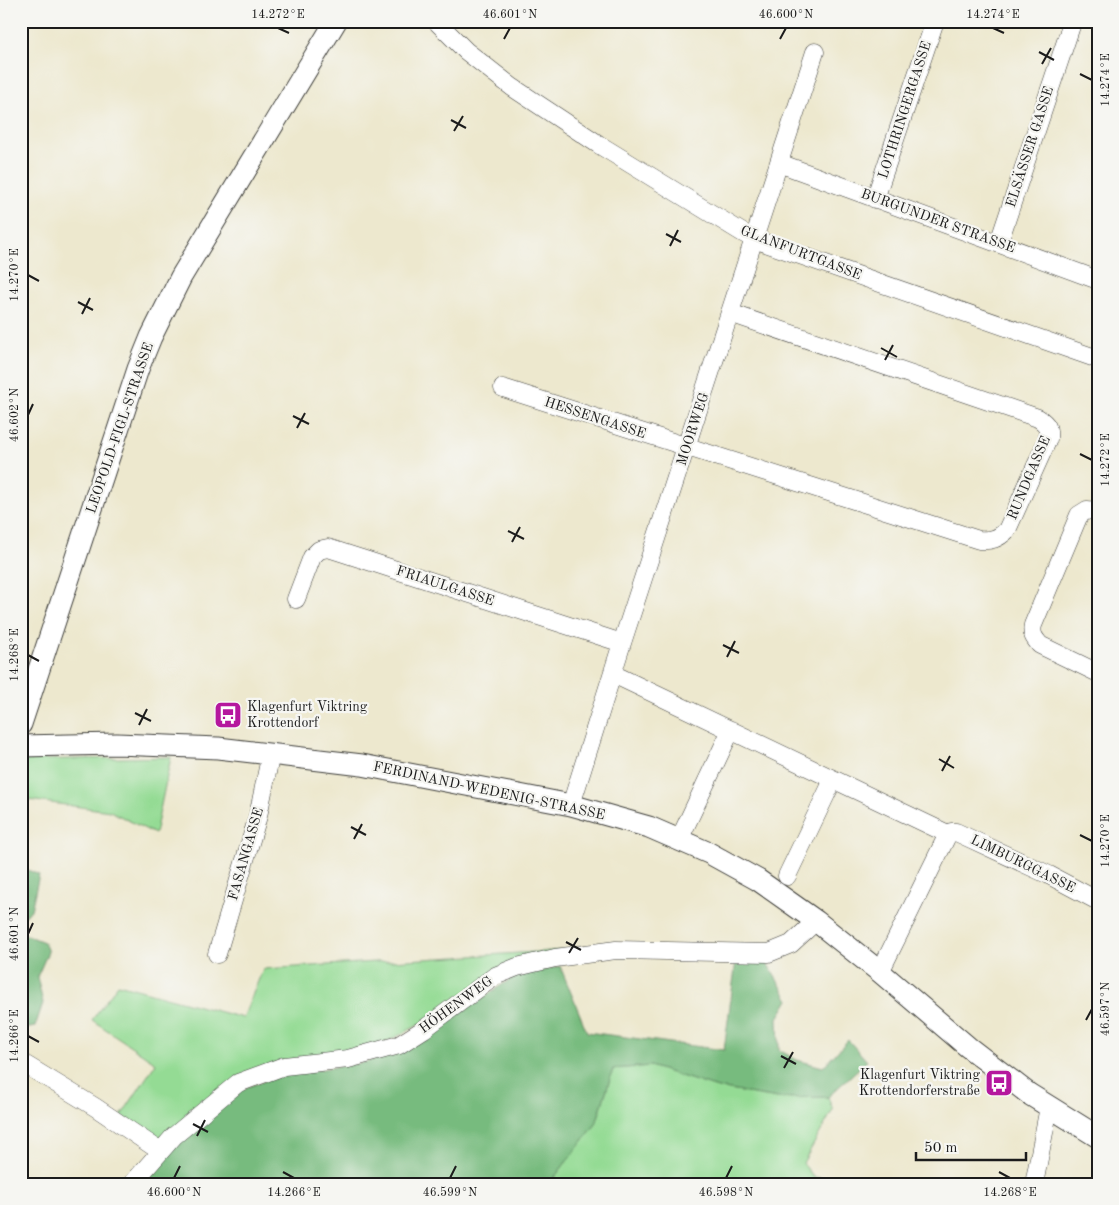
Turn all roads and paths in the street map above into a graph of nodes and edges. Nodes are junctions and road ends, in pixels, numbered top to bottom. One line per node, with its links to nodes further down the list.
1 (336, 21): 20 (street, LEOPOLD-FIGL-STRASSE)
2 (436, 21): 8 (street, GLANFURTGASSE)
3 (935, 21): 7 (street, LOTHRINGERGASSE)
4 (1072, 23): 9 (street, ELSÄSSER GASSE)
5 (815, 52): 6 (street, MOORWEG)
6 (779, 163): 7 (street, BURGUNDER STRASSE); 8 (street, MOORWEG)
7 (875, 199): 9 (street, BURGUNDER STRASSE)
8 (754, 239): 11 (street, MOORWEG); 12 (street, GLANFURTGASSE)
9 (999, 242): 10 (street, BURGUNDER STRASSE)
10 (1098, 280)
11 (730, 313): 14 (street, MOORWEG); 14 (street, RUNDGASSE)
12 (1098, 359)
13 (503, 388): 14 (street, HESSENGASSE)
14 (687, 448): 17 (street, MOORWEG)
15 (1098, 511): 18 (street)
16 (296, 598): 17 (street, FRIAULGASSE)
17 (622, 643): 19 (street, MOORWEG)
18 (1098, 673)
19 (612, 674): 21 (street, LIMBURGGASSE); 25 (street, MOORWEG)
20 (22, 715)
21 (731, 730): 24 (street, LIMBURGGASSE); 27 (street)
22 (21, 746): 23 (street, FERDINAND-WEDENIG-STRASSE)
23 (271, 753): 25 (street, FERDINAND-WEDENIG-STRASSE); 31 (street, FASANGASSE)
24 (833, 780): 26 (street, LIMBURGGASSE); 28 (street)
25 (571, 806): 27 (street, FERDINAND-WEDENIG-STRASSE)
26 (948, 834): 29 (street, LIMBURGGASSE); 32 (street)
27 (679, 840): 30 (street, FERDINAND-WEDENIG-STRASSE)
28 (787, 876)
29 (1098, 901)
30 (816, 922): 32 (street, FERDINAND-WEDENIG-STRASSE); 36 (street, HÖHENWEG)
31 (217, 954)
32 (880, 972): 34 (street, FERDINAND-WEDENIG-STRASSE)
33 (21, 1062): 36 (street)
34 (1049, 1107): 35 (street, FERDINAND-WEDENIG-STRASSE); 38 (street)
35 (1098, 1137)
36 (160, 1151): 37 (street, HÖHENWEG)
37 (132, 1184)
38 (1034, 1184)

